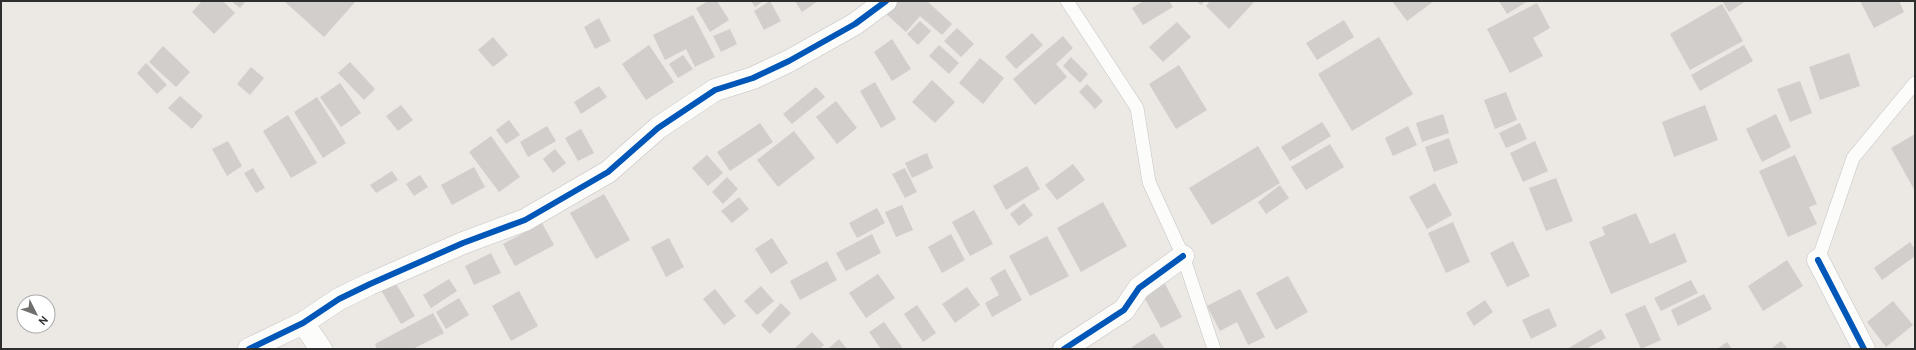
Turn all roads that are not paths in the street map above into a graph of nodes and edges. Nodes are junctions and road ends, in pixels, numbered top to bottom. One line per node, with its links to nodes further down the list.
1 (886, 1): 6 (street)
2 (1067, 1): 4 (lane)
3 (1915, 83): 5 (lane)
4 (1183, 256): 9 (street); 10 (lane)
5 (1818, 260): 11 (street)
6 (303, 323): 7 (street); 8 (street)
7 (249, 349)
8 (321, 349)
9 (1064, 349)
10 (1214, 349)
11 (1864, 349)

